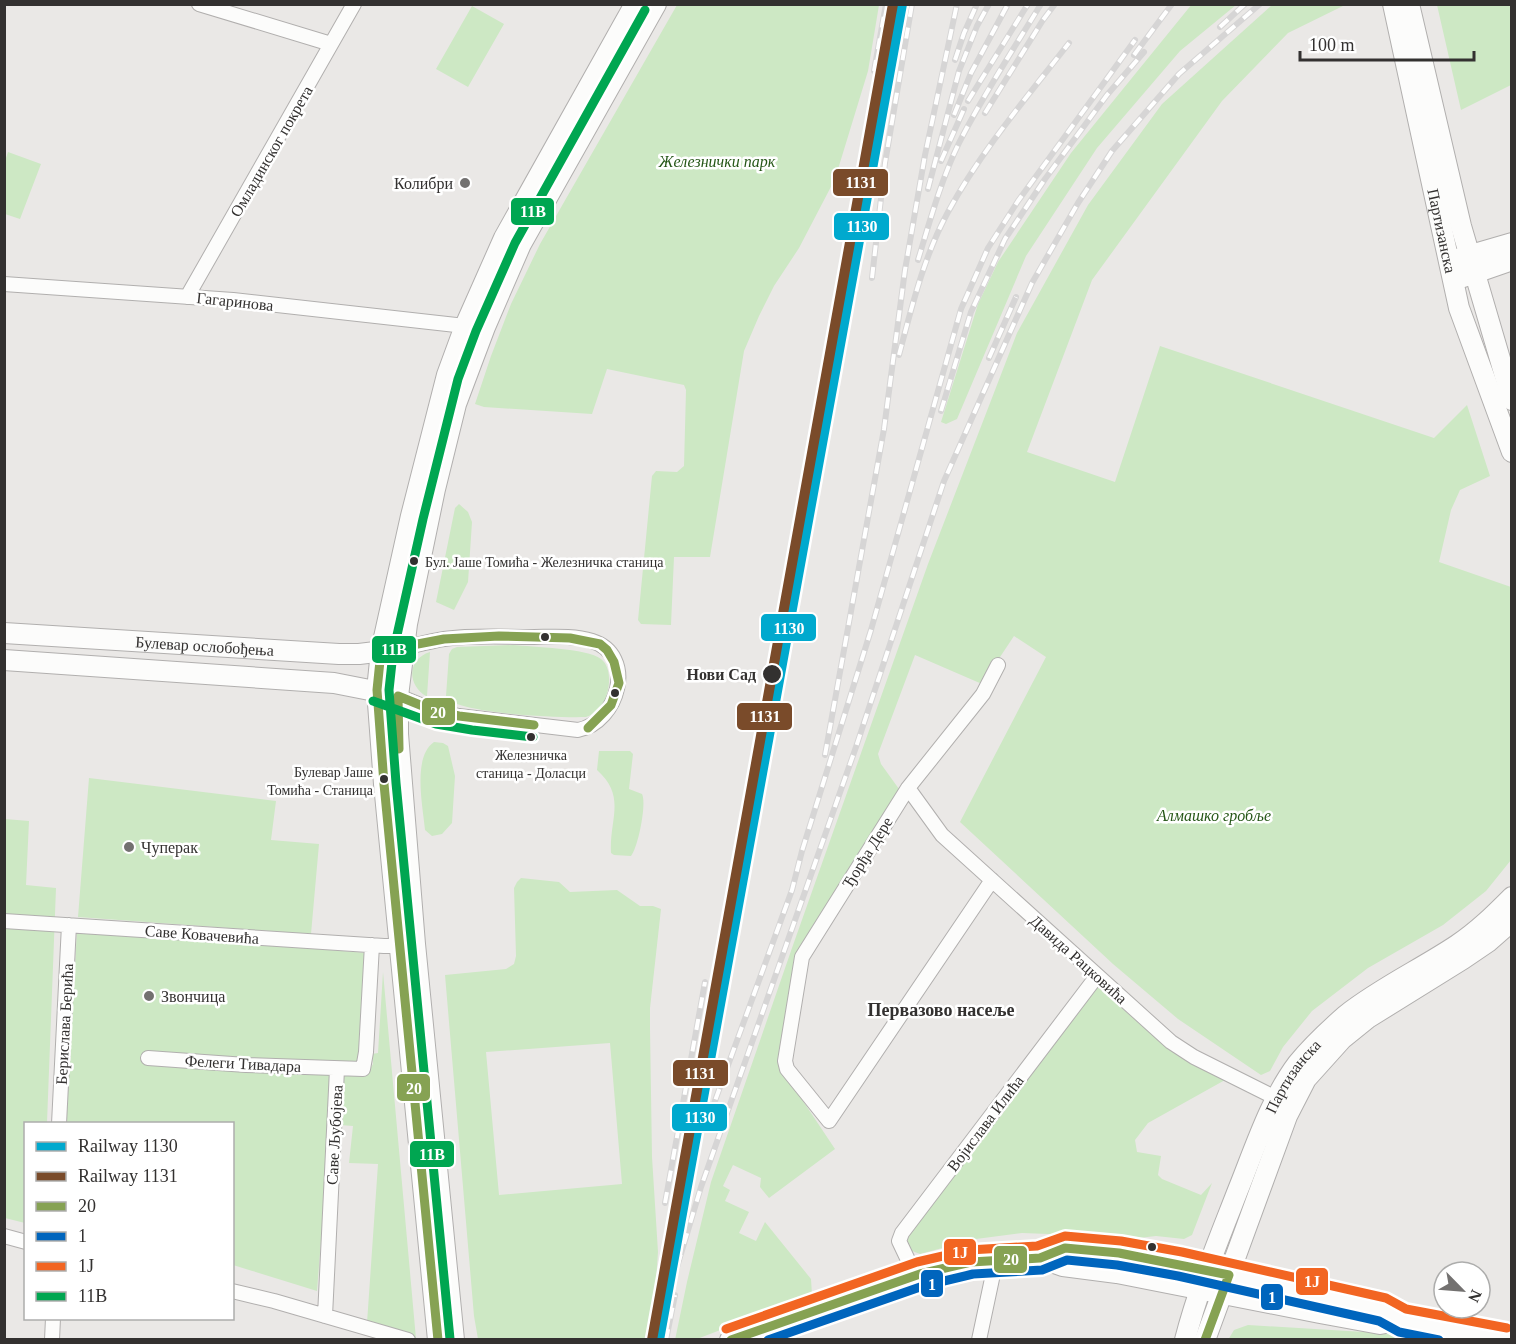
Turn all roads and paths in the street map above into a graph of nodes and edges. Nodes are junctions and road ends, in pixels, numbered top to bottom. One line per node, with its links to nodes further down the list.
1 (199, 4): 7 (street)
2 (354, 4): 7 (street, Омладинског покрета)
3 (635, 4): 14 (main road)
4 (656, 4): 18 (main road)
5 (1393, 4): 11 (main road, Партизанска)
6 (1409, 4): 10 (main road, Партизанска)
7 (332, 44): 13 (street, Омладинског покрета)
8 (1512, 243): 10 (main road)
9 (1512, 260): 10 (main road)
10 (1471, 264): 11 (main road); 15 (main road, Партизанска)
11 (1451, 271): 16 (main road, Партизанска)
12 (4, 284): 13 (street, Гагаринова)
13 (187, 297): 14 (street, Гагаринова)
14 (465, 326): 19 (main road)
15 (1512, 400)
16 (1512, 452)
17 (4, 633): 19 (main road, Булевар ослобођења)
18 (404, 648): 19 (main road, Булевар ослобођења); 23 (main road); 23 (street)
19 (381, 651): 22 (main road)
20 (4, 660): 22 (main road, Булевар ослобођења)
21 (998, 665): 24 (street, Ђорђа Дере)
22 (377, 690): 23 (main road, Булевар ослобођења); 33 (main road)
23 (398, 696): 55 (main road)
24 (908, 788): 25 (street, Давида Рацковића); 25 (street, Ђорђа Дере)
25 (992, 880): 34 (street, Давида Рацковића)
26 (1512, 897): 37 (main road, Партизанска)
27 (4, 921): 29 (street, Саве Ковачевића)
28 (1512, 921): 31 (main road, Партизанска)
29 (69, 925): 32 (street, Саве Ковачевића); 38 (street, Берислава Берића)
30 (1512, 933): 31 (main road)
31 (1488, 942): 45 (main road, Партизанска)
32 (372, 945): 33 (street, Саве Ковачевића); 36 (street, Саве Љубојева)
33 (400, 946): 54 (main road)
34 (1097, 976): 37 (street, Давида Рацковића); 44 (street, Војислава Илића)
35 (148, 1058): 36 (street, Фелеги Тивадара)
36 (337, 1068): 49 (street, Саве Љубојева)
37 (1276, 1098): 43 (main road, Партизанска)
38 (59, 1122)
39 (4, 1236): 40 (street)
40 (24, 1241)
41 (1040, 1258): 42 (main road); 43 (main road); 46 (main road)
42 (996, 1260): 44 (main road); 57 (street)
43 (1208, 1270): 45 (main road); 46 (main road, Партизанска)
44 (920, 1274): 56 (main road)
45 (1228, 1275): 48 (main road, Партизанска); 51 (main road)
46 (1201, 1291): 48 (main road); 58 (main road, Партизанска)
47 (234, 1292): 49 (street)
48 (1221, 1295): 51 (main road); 59 (main road, Партизанска)
49 (325, 1316): 53 (street)
50 (53, 1320): 52 (street)
51 (1402, 1320): 60 (main road)
52 (52, 1340)
53 (408, 1340)
54 (438, 1340)
55 (454, 1340)
56 (730, 1340)
57 (979, 1340)
58 (1185, 1340)
59 (1205, 1340)
60 (1505, 1340)

